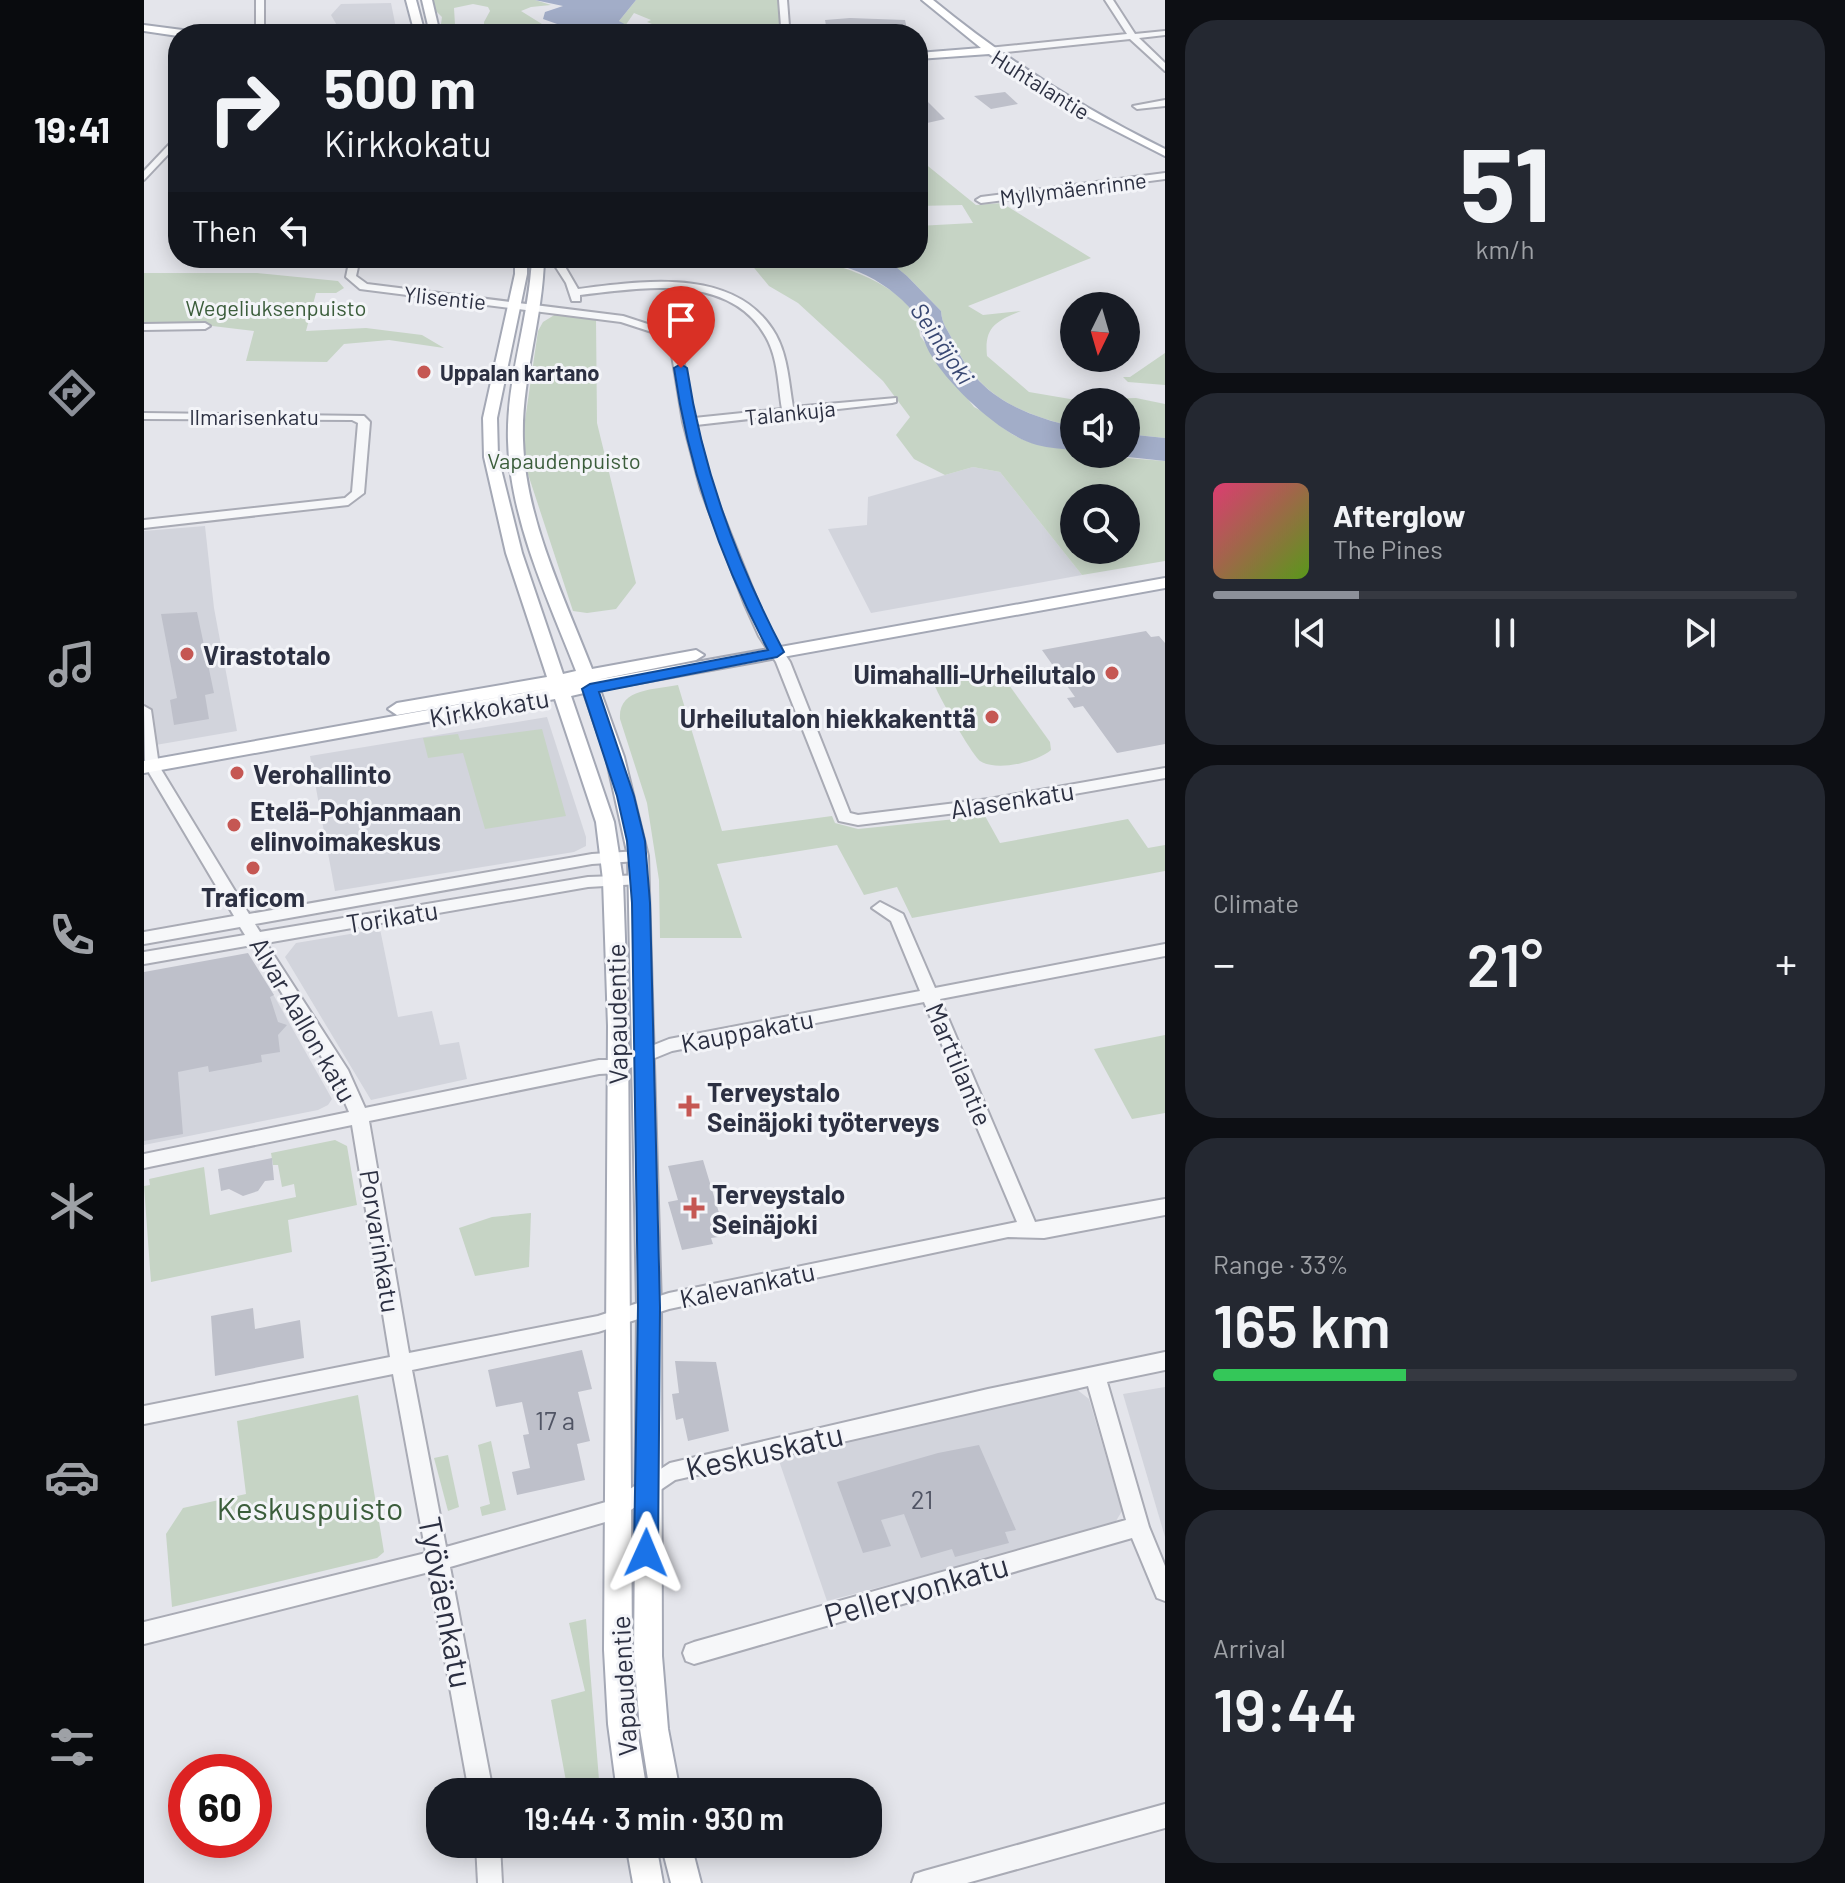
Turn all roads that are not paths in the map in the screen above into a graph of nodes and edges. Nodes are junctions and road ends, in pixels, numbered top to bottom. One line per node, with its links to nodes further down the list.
1 (260, 0): 7 (street)
2 (411, 0): 8 (main road)
3 (427, 0): 9 (main road)
4 (783, 0): 10 (street)
5 (927, 0): 15 (main road, Huhtalantie)
6 (1109, 0): 14 (street)
7 (260, 24)
8 (417, 24)
9 (433, 24)
10 (785, 24)
11 (144, 28): 12 (main road)
12 (168, 31)
13 (1165, 33): 14 (street)
14 (1132, 36): 15 (street); 17 (street)
15 (988, 51): 16 (main road); 21 (main road, Huhtalantie)
16 (928, 55)
17 (1165, 68)
18 (1165, 103): 19 (street)
19 (1137, 106)
20 (168, 150): 23 (street)
21 (1165, 153)
22 (168, 161): 23 (street)
23 (158, 162): 24 (street); 26 (street)
24 (144, 163)
25 (1165, 176): 27 (street, Myllymäenrinne)
26 (144, 177)
27 (981, 200)
28 (353, 268): 33 (street, Ylisentie)
29 (521, 268): 33 (main road, Vapaudentie)
30 (537, 268): 34 (main road, Vapaudentie)
31 (561, 268): 32 (street)
32 (575, 292): 35 (street); 39 (street)
33 (514, 304): 34 (street); 47 (main road, Vapaudentie)
34 (535, 308): 35 (street); 46 (main road, Vapaudentie)
35 (573, 313): 41 (street)
36 (205, 326): 37 (street)
37 (144, 327)
38 (892, 400): 39 (street, Talankuja)
39 (788, 412): 41 (street, Talankuja)
40 (144, 416): 42 (street, Ilmarisenkatu)
41 (689, 422): 45 (street)
42 (144, 524)
43 (1165, 572): 45 (main road, Kirkkokatu)
44 (1165, 583): 45 (main road, Kirkkokatu)
45 (773, 647): 46 (main road, Kirkkokatu); 50 (street, Alasenkatu)
46 (588, 682): 47 (main road, Kirkkokatu); 51 (main road, Vapaudentie)
47 (560, 687): 49 (main road, Kirkkokatu); 52 (main road, Vapaudentie)
48 (144, 710): 49 (street, Alvar Aallon katu)
49 (148, 761): 55 (street, Alvar Aallon katu)
50 (1165, 773)
51 (638, 856): 52 (street, Torikatu); 53 (main road, Vapaudentie)
52 (612, 869): 53 (street, Torikatu); 55 (street, Torikatu); 57 (street, Torikatu); 62 (main road, Vapaudentie)
53 (640, 879): 61 (main road, Vapaudentie)
54 (880, 908): 60 (street, Marttilantie)
55 (245, 920): 56 (street, Torikatu); 57 (street, Alvar Aallon katu)
56 (144, 938)
57 (257, 938): 59 (street, Torikatu); 63 (street, Alvar Aallon katu)
58 (1165, 950): 60 (street, Kauppakatu)
59 (144, 958)
60 (931, 995): 61 (street, Kauppakatu); 66 (street, Marttilantie)
61 (644, 1056): 62 (street, Kauppakatu); 67 (main road, Vapaudentie)
62 (618, 1066): 63 (street, Kauppakatu); 68 (main road, Vapaudentie)
63 (360, 1117): 64 (street, Kauppakatu); 70 (street, Porvarinkatu)
64 (144, 1161)
65 (1165, 1207): 66 (street, Kalevankatu)
66 (1029, 1229): 67 (street, Kalevankatu)
67 (649, 1307): 68 (street, Kalevankatu); 73 (main road, Vapaudentie)
68 (619, 1317): 70 (street, Kalevankatu); 74 (main road, Vapaudentie)
69 (1165, 1361): 71 (street, Keskuskatu)
70 (401, 1365): 72 (street, Kalevankatu); 76 (street, Työväenkatu)
71 (1095, 1375): 73 (street, Keskuskatu); 75 (street)
72 (144, 1415)
73 (647, 1490): 74 (street, Keskuskatu); 82 (main road, Vapaudentie)
74 (619, 1508): 76 (street, Keskuskatu); 81 (main road, Vapaudentie)
75 (1138, 1527): 77 (street); 79 (street, Pellervonkatu)
76 (439, 1558): 78 (street, Keskuskatu); 80 (street, Työväenkatu)
77 (1165, 1591)
78 (144, 1633)
79 (694, 1653)
80 (478, 1778)
81 (630, 1778)
82 (663, 1778)
83 (1165, 1816): 90 (street)
84 (489, 1858): 87 (street)
85 (644, 1858): 88 (main road)
86 (680, 1858): 89 (main road)
87 (490, 1883)
88 (648, 1883)
89 (686, 1883)
90 (924, 1883)

